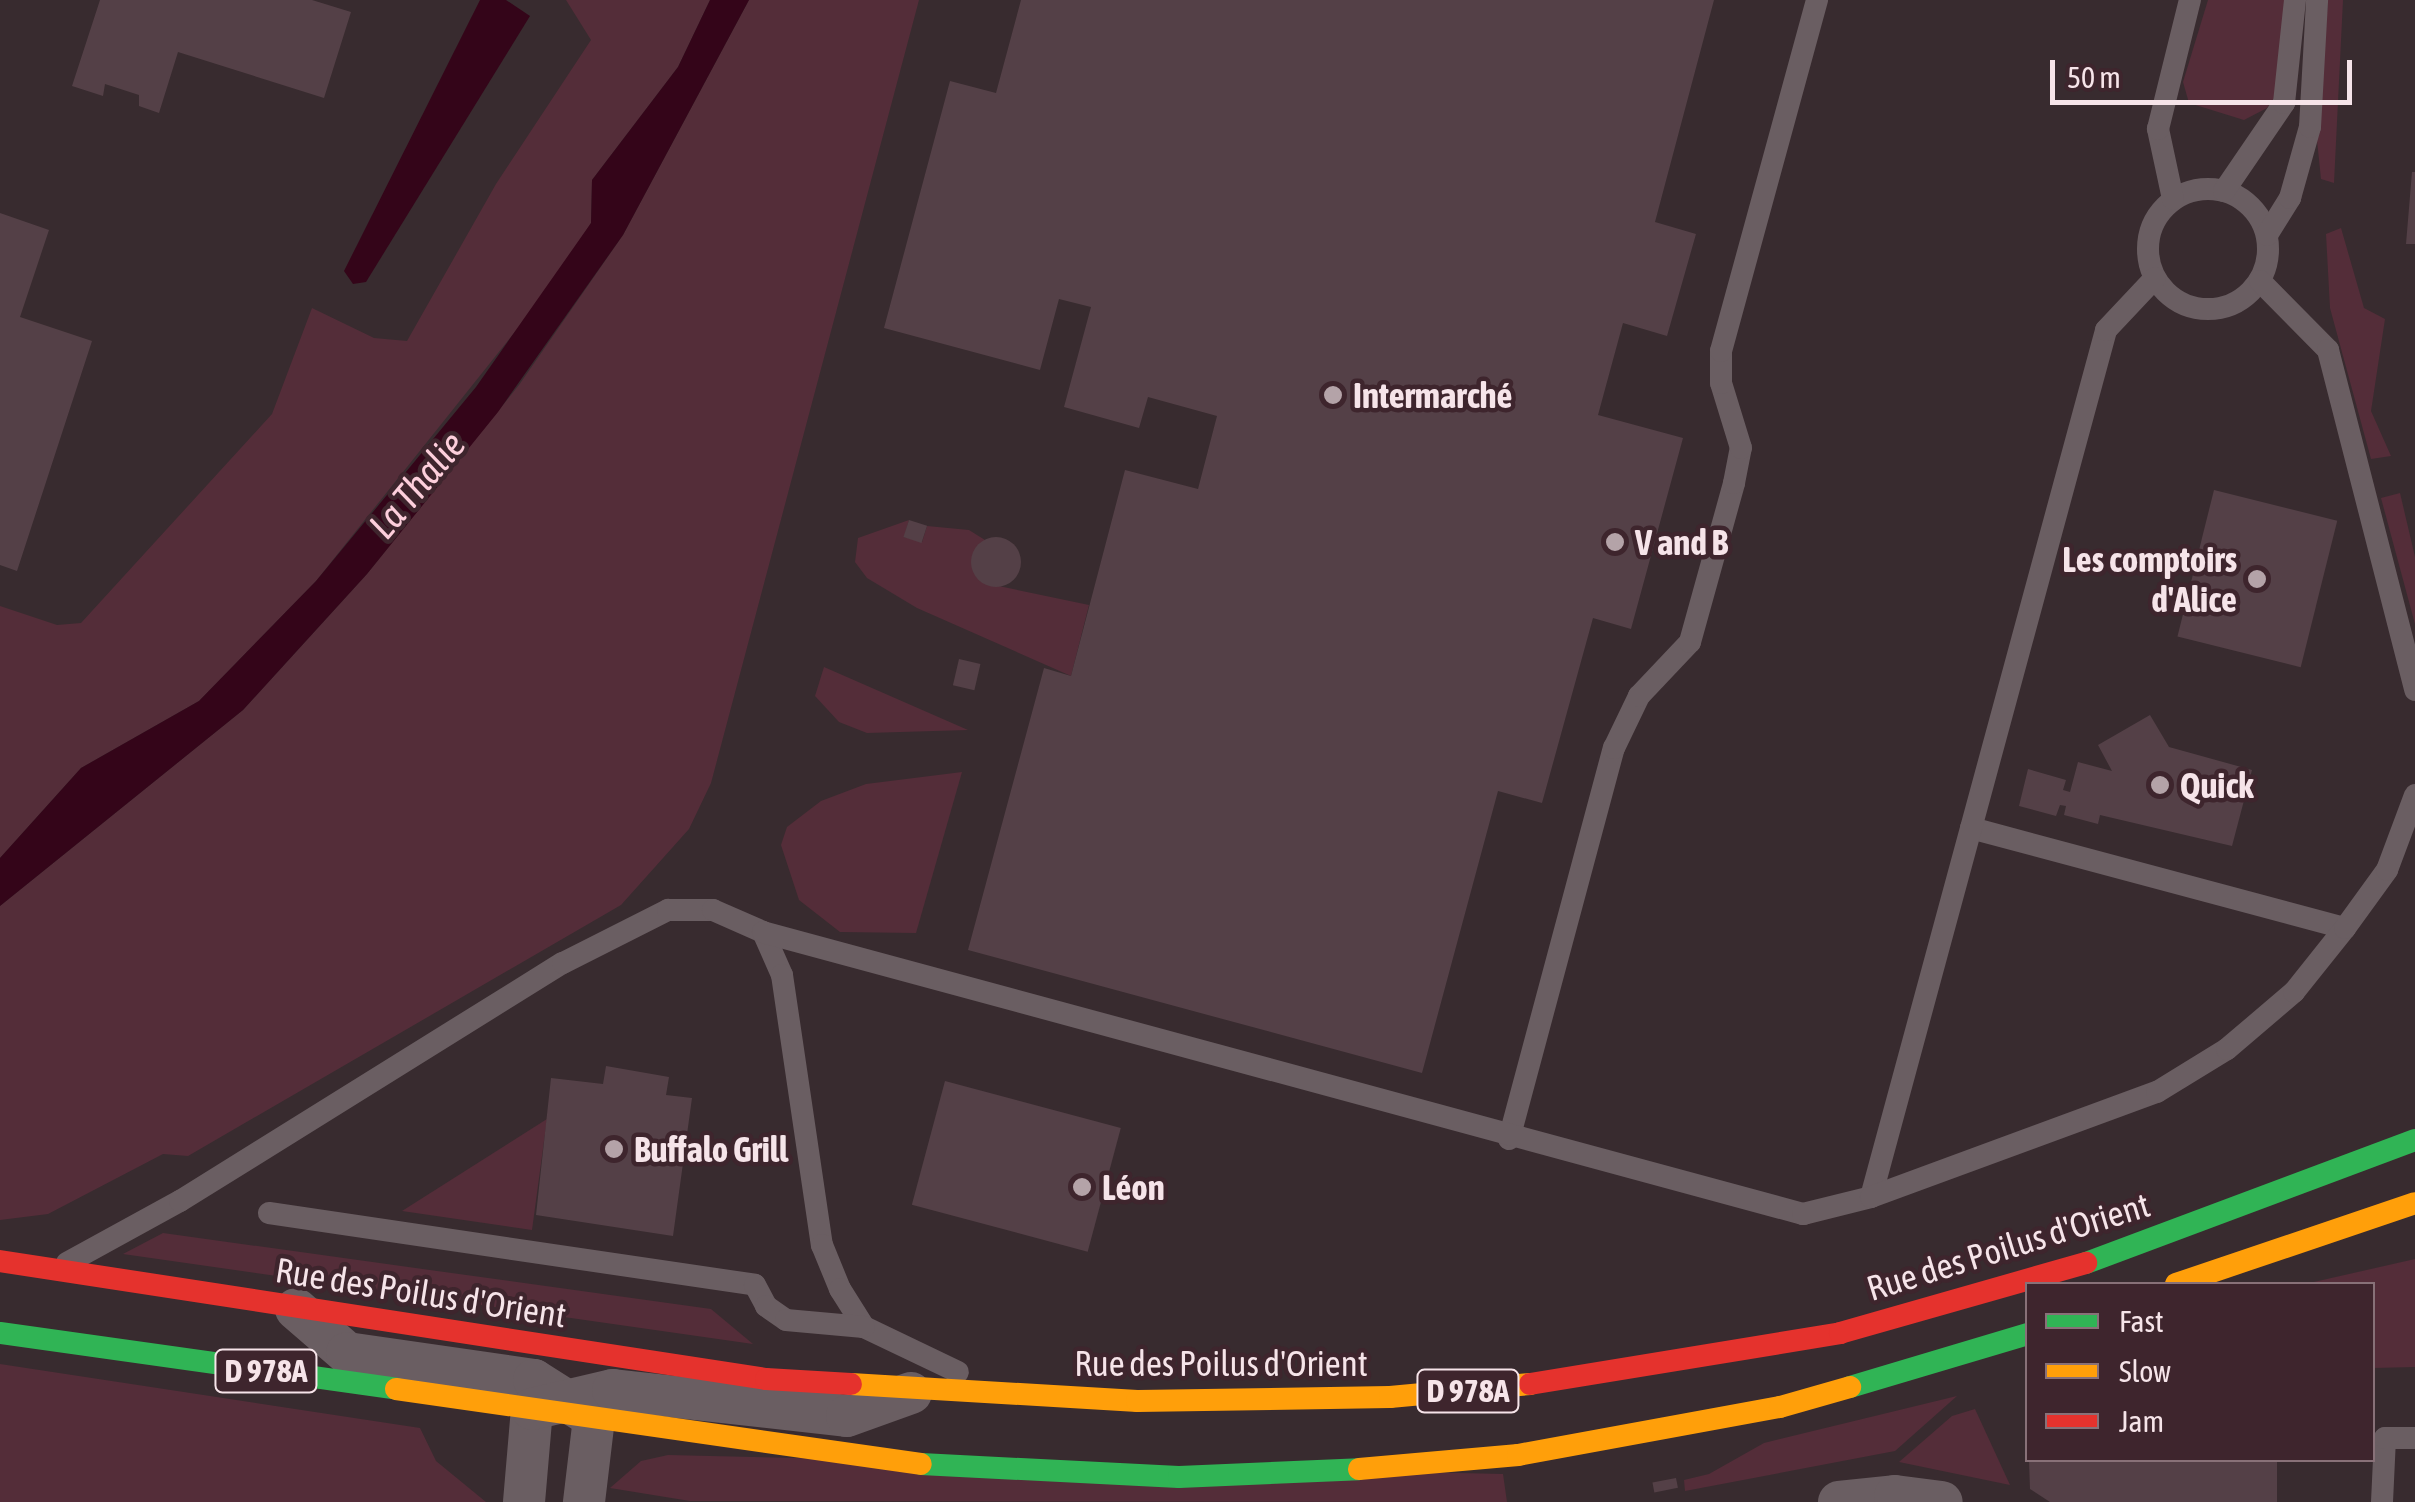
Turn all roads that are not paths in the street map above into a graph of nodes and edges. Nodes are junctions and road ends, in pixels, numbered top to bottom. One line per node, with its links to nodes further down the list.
1 (1817, 0): 15 (lane)
2 (2190, 0): 6 (lane)
3 (2295, 0): 5 (lane)
4 (2317, 0): 7 (lane)
5 (2224, 190): 6 (lane); 7 (lane)
6 (2173, 199): 8 (lane)
7 (2267, 236): 9 (lane)
8 (2155, 278): 9 (lane); 12 (lane)
9 (2260, 281): 10 (lane)
10 (2415, 690)
11 (2415, 794): 13 (lane)
12 (1971, 828): 13 (lane); 17 (lane)
13 (2345, 928): 17 (lane)
14 (763, 932): 15 (lane); 23 (lane); 26 (lane)
15 (1510, 1139): 17 (lane)
16 (2415, 1140): 30 (main road, Rue des Poilus d'Orient / D 978A)
17 (1871, 1197)
18 (2415, 1203): 21 (main road)
19 (270, 1213): 26 (lane)
20 (2415, 1221): 21 (main road)
21 (2324, 1234): 24 (main road)
22 (0, 1260): 23 (main road, Rue des Poilus d'Orient / D 978A)
23 (61, 1269): 25 (main road, Rue des Poilus d'Orient / D 978A)
24 (2182, 1282)
25 (296, 1309): 29 (main road, Rue des Poilus d'Orient / D 978A); 31 (street)
26 (864, 1327): 30 (lane)
27 (0, 1333): 31 (main road, D 978A)
28 (2025, 1335): 31 (main road, D 978A)
29 (918, 1390): 30 (main road, Rue des Poilus d'Orient / D 978A); 31 (street)
30 (1015, 1397)
31 (565, 1409): 33 (street); 34 (street)
32 (2415, 1438): 37 (lane)
33 (524, 1502)
34 (584, 1502)
35 (1840, 1502): 36 (street)
36 (1942, 1502)
37 (2382, 1502)

